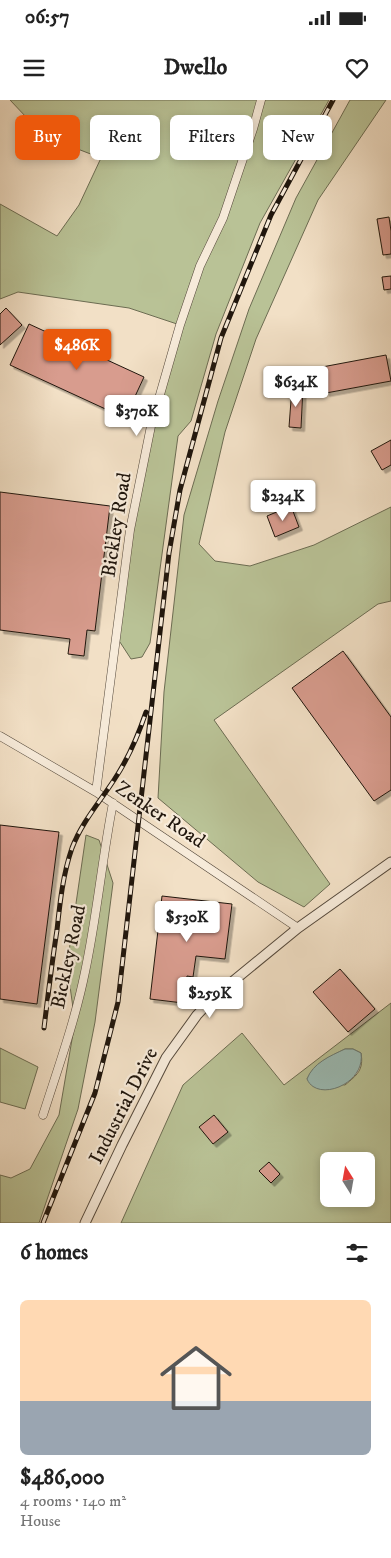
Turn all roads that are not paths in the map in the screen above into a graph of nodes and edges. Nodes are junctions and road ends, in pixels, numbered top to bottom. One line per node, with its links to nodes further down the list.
1 (261, 100): 3 (street, Bickley Road)
2 (0, 736): 3 (street, Zenker Road)
3 (96, 792): 4 (street, Zenker Road)
4 (113, 803): 6 (street, Zenker Road); 7 (street, Bickley Road)
5 (391, 862): 6 (street, Industrial Drive)
6 (298, 928): 8 (street, Industrial Drive)
7 (43, 1115)
8 (85, 1223)

